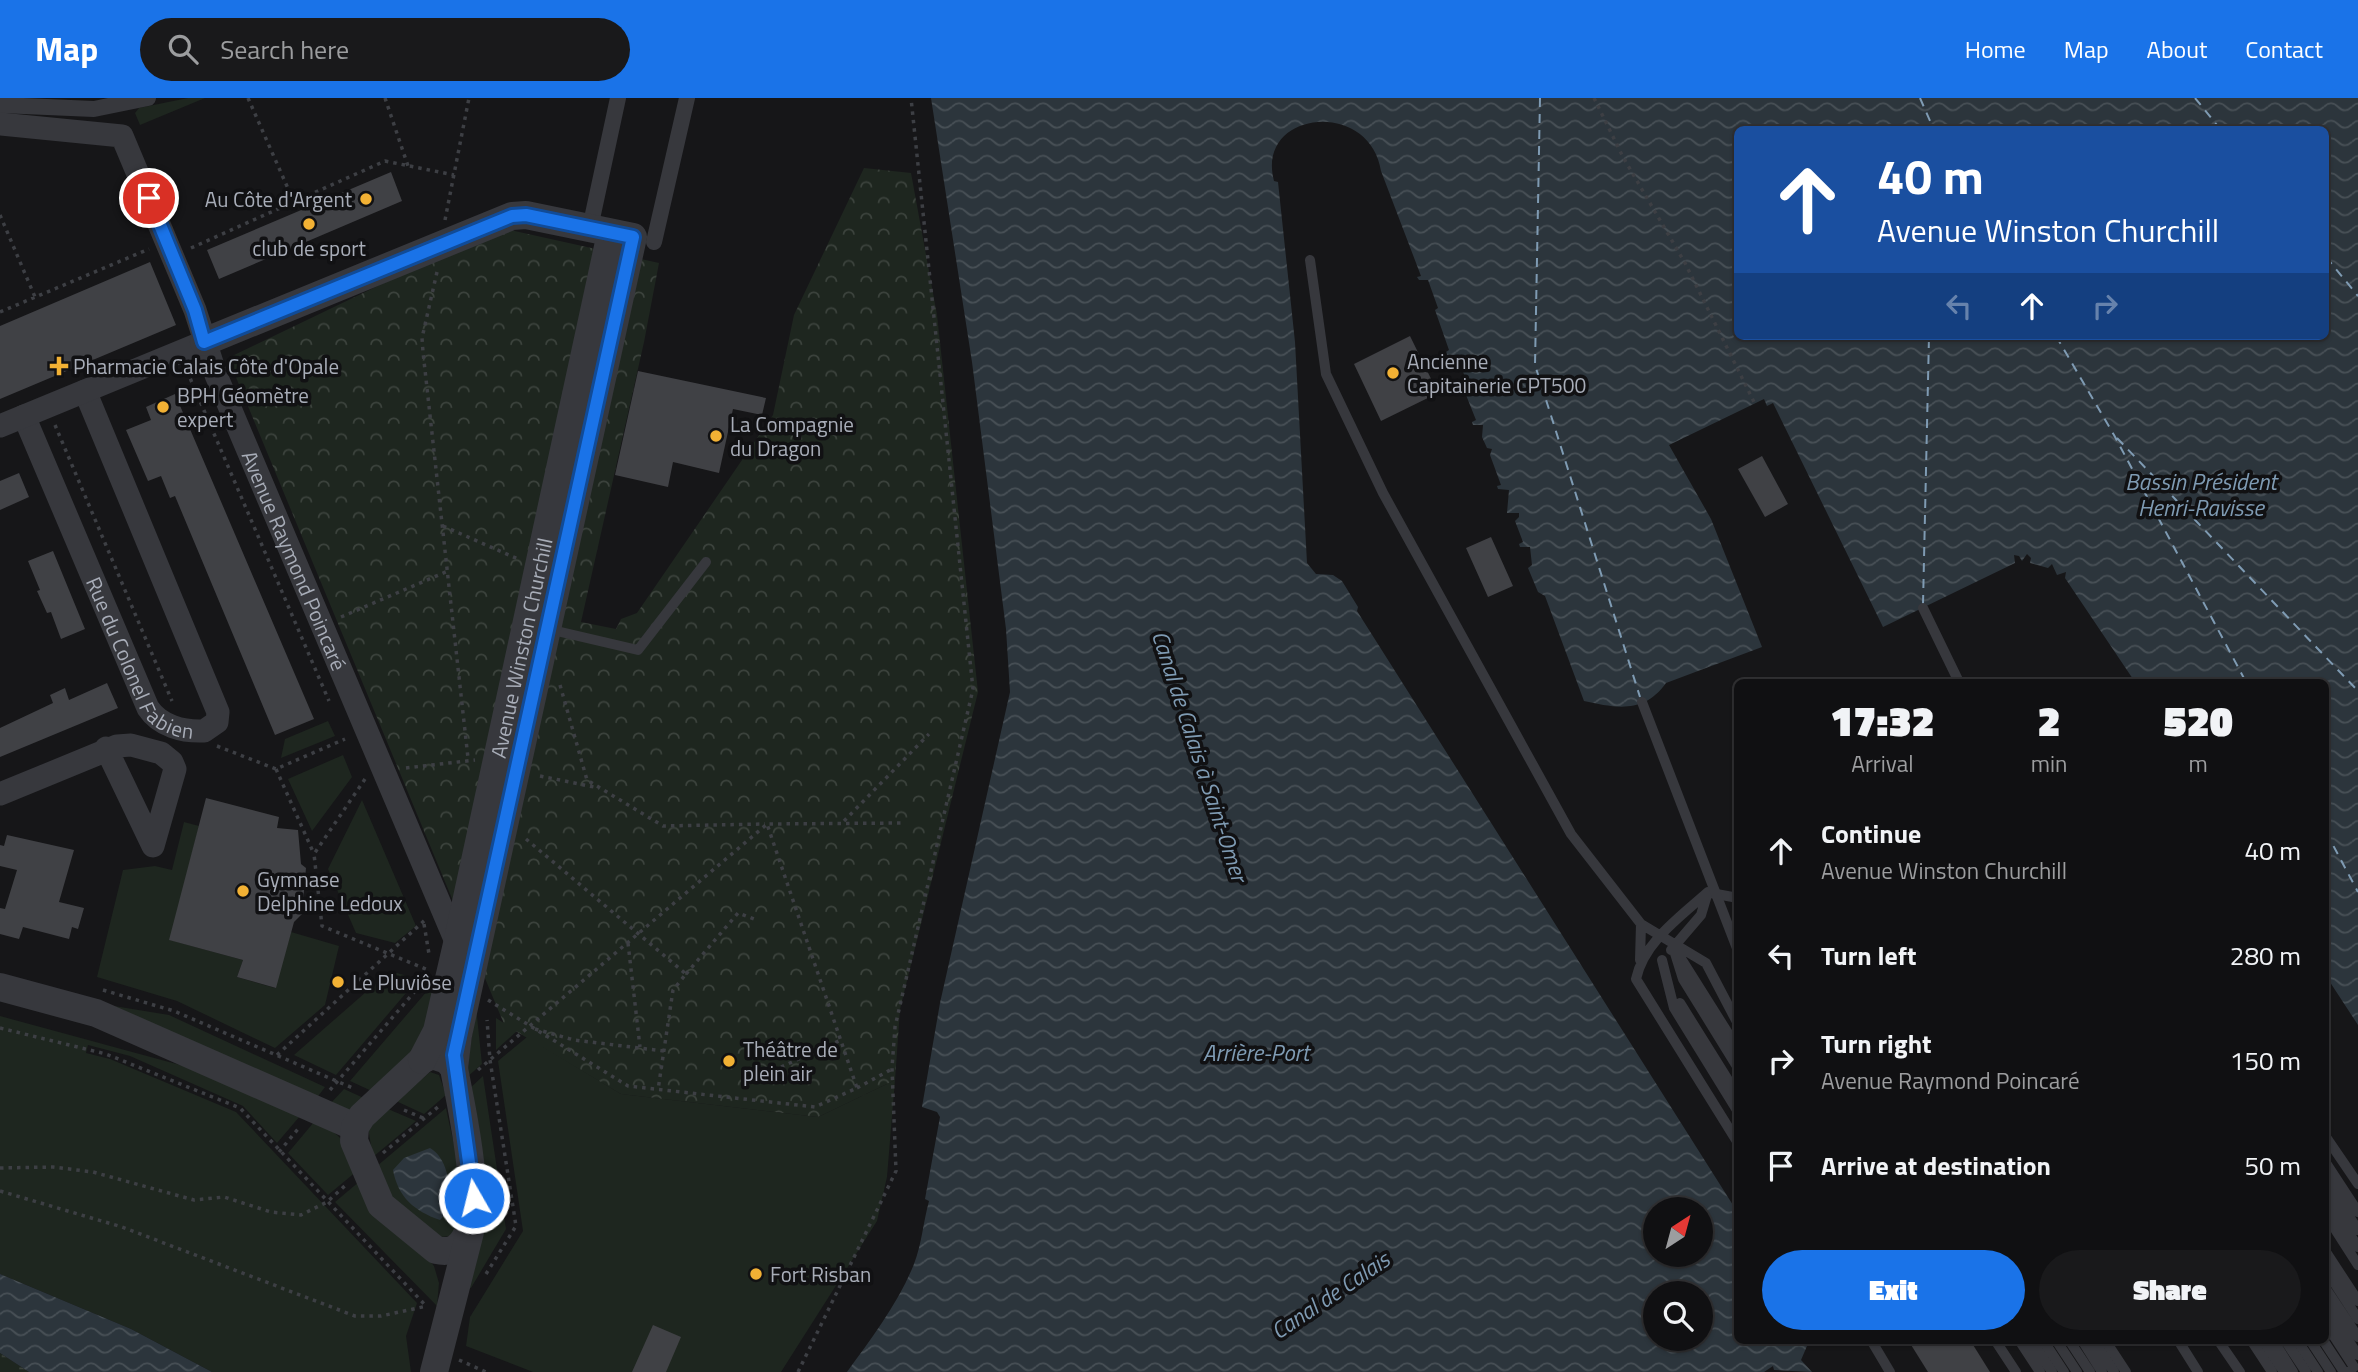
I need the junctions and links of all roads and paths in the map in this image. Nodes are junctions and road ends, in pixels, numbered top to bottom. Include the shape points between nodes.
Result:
1 (148, 98) edge
2 (248, 98) edge
3 (385, 98) edge
4 (468, 98) edge
5 (618, 98) edge
6 (687, 98) edge
7 (911, 98) edge
8 (1594, 98) edge
9 (0, 105) edge
10 (0, 124) edge
11 (408, 166) junction
12 (454, 176) junction
13 (294, 202) junction
14 (0, 215) edge
15 (622, 235) junction
16 (439, 246) junction
17 (170, 249) junction
18 (1310, 260) dead end
19 (36, 297) junction
20 (0, 313) edge
21 (192, 347) junction
22 (85, 391) junction
23 (1755, 404) dead end
24 (48, 407) junction
25 (24, 416) junction
26 (0, 426) edge
27 (443, 526) junction
28 (518, 559) dead end
29 (706, 562) dead end
30 (448, 571) junction
31 (1923, 608) dead end
32 (323, 625) junction
33 (548, 629) junction
34 (1958, 679) edge
35 (558, 680) dead end
36 (329, 702) dead end
37 (1642, 702) dead end
38 (340, 727) dead end
39 (189, 730) junction
40 (929, 734) dead end
41 (345, 739) junction
42 (106, 748) dead end
43 (349, 749) dead end
44 (468, 758) dead end
45 (276, 769) junction
46 (358, 770) dead end
47 (363, 780) junction
48 (368, 792) dead end
49 (0, 794) edge
50 (844, 821) junction
51 (902, 823) dead end
52 (767, 824) junction
53 (524, 838) dead end
54 (314, 854) junction
55 (1708, 892) junction
56 (1734, 897) edge
57 (418, 911) dead end
58 (754, 919) dead end
59 (424, 923) junction
60 (1641, 924) junction
61 (639, 933) junction
62 (1661, 936) junction
63 (1734, 941) edge
64 (628, 943) junction
65 (457, 944) junction
66 (1674, 946) junction
67 (389, 954) junction
68 (1639, 963) junction
69 (433, 972) junction
70 (686, 974) junction
71 (1688, 977) junction
72 (0, 986) edge
73 (488, 1000) dead end
74 (68, 1004) junction
75 (0, 1005) edge
76 (1678, 1007) junction
77 (1734, 1016) edge
78 (530, 1027) junction
79 (0, 1028) edge
80 (841, 1040) junction
81 (1734, 1043) edge
82 (162, 1044) junction
83 (640, 1047) junction
84 (664, 1051) junction
85 (277, 1055) junction
86 (422, 1059) junction
87 (1734, 1061) edge
88 (781, 1067) dead end
89 (892, 1068) junction
90 (456, 1079) junction
91 (337, 1081) junction
92 (857, 1088) junction
93 (658, 1090) junction
94 (1734, 1090) edge
95 (380, 1100) junction
96 (1734, 1105) edge
97 (314, 1109) junction
98 (355, 1127) junction
99 (1734, 1137) edge
100 (2329, 1141) edge
101 (279, 1152) junction
102 (0, 1168) edge
103 (2329, 1168) edge
104 (365, 1169) junction
105 (2358, 1184) edge
106 (2329, 1186) edge
107 (0, 1191) edge
108 (327, 1202) junction
109 (2329, 1203) edge
110 (2358, 1212) edge
111 (2329, 1220) edge
112 (2358, 1230) edge
113 (470, 1232) junction
114 (2358, 1247) edge
115 (436, 1250) junction
116 (2329, 1257) edge
117 (2358, 1265) edge
118 (2329, 1275) edge
119 (2329, 1294) edge
120 (2358, 1301) edge
121 (2329, 1312) edge
122 (433, 1313) junction
123 (2358, 1319) edge
124 (2329, 1329) edge
125 (2358, 1338) edge
126 (1873, 1344) edge
127 (1998, 1344) edge
128 (2022, 1344) edge
129 (2034, 1344) edge
130 (2046, 1344) edge
131 (2059, 1344) edge
132 (2072, 1344) edge
133 (2084, 1344) edge
134 (2096, 1344) edge
135 (2108, 1344) edge
136 (2180, 1344) edge
137 (2221, 1344) edge
138 (2254, 1344) edge
139 (2266, 1344) edge
140 (2276, 1344) edge
141 (2288, 1344) edge
142 (2300, 1344) edge
143 (2313, 1344) edge
144 (2326, 1344) edge
145 (2358, 1355) edge
146 (444, 1365) edge
147 (485, 1372) edge
148 (798, 1372) edge
149 (1890, 1372) edge
150 (2016, 1372) edge
151 (2040, 1372) edge
152 (2052, 1372) edge
153 (2064, 1372) edge
154 (2077, 1372) edge
155 (2090, 1372) edge
156 (2102, 1372) edge
157 (2114, 1372) edge
158 (2126, 1372) edge
159 (2198, 1372) edge
160 (2240, 1372) edge
161 (2272, 1372) edge
162 (2284, 1372) edge
163 (2293, 1372) edge
164 (2306, 1372) edge
165 (2318, 1372) edge
166 (2331, 1372) edge
167 (2346, 1372) edge

1 - 9 street via 94,109
2 - 13 path
3 - 11 path
4 - 12 path
5 - 15 street
6 - 15 street, Avenue Winston Churchill
7 - 89 path via 973,689 895,1027
8 - 23 path via 1685,263
10 - 17 street, Avenue Raymond Poincaré via 122,136
11 - 12 path
11 - 13 path via 385,161
12 - 16 path
13 - 17 path
14 - 19 path
15 - 16 street via 519,215
15 - 33 street, Avenue Winston Churchill
15 - 65 street, Avenue Winston Churchill
16 - 21 street
16 - 27 path via 422,338
17 - 19 path
17 - 21 street, Avenue Raymond Poincaré via 195,310
18 - 60 lane via 1326,374 1382,493 1570,834
19 - 20 path
21 - 22 street
21 - 32 street, Avenue Raymond Poincaré
21 - 36 path
22 - 24 street
22 - 39 street, Rue du Colonel Fabien via 218,712 212,727
24 - 25 street
24 - 39 path
25 - 26 street
25 - 39 street, Rue du Colonel Fabien via 148,708 156,720
27 - 28 path
27 - 30 path
29 - 33 lane via 638,650
30 - 32 path
30 - 44 path
31 - 34 lane
32 - 65 street, Avenue Raymond Poincaré
33 - 90 street, Avenue Winston Churchill via 458,1035
35 - 52 path via 587,780 663,826
37 - 63 lane, bridge
38 - 41 path
39 - 45 path via 226,752
40 - 50 path
41 - 43 path
41 - 45 path
42 - 49 street
45 - 54 path
46 - 47 path
47 - 48 path
47 - 54 path
50 - 51 path
50 - 52 path
52 - 61 path
52 - 80 path
53 - 61 path
54 - 67 path via 322,926
55 - 56 lane
55 - 62 lane
55 - 66 lane via 1701,915
57 - 59 path
58 - 70 path via 738,913
59 - 67 path
59 - 69 path
60 - 62 lane
60 - 68 lane
61 - 64 path
61 - 70 path
62 - 66 lane
62 - 68 lane
64 - 78 path
64 - 83 path
65 - 86 street, Avenue Winston Churchill via 437,1031
66 - 71 lane
66 - 76 lane via 1662,960
66 - 77 lane via 1706,963
67 - 69 path
67 - 85 path
68 - 99 lane via 1636,979
69 - 91 path
70 - 84 path via 673,990
71 - 81 lane
71 - 87 lane
72 - 74 street
73 - 78 path
74 - 82 street
74 - 85 path via 106,989 174,1011
75 - 82 street
76 - 94 lane
76 - 96 lane
78 - 83 path via 574,1040
78 - 90 path
78 - 93 path via 628,1086
79 - 101 path via 106,1054 240,1108
80 - 88 path
80 - 92 path
82 - 97 street
83 - 84 path
84 - 93 path
85 - 91 path
86 - 90 street via 438,1055 447,1060
86 - 95 street, Avenue Winston Churchill
89 - 92 path
89 - 148 path via 896,1171
90 - 104 path
90 - 113 street, Avenue Winston Churchill via 473,1188
91 - 95 path
91 - 97 path
92 - 93 path via 815,1107
95 - 98 street, Avenue Winston Churchill
97 - 98 street
97 - 101 path
98 - 104 street via 356,1149
100 - 105 lane
101 - 108 path
102 - 108 path via 93,1172 194,1200 223,1197 281,1213 301,1215
103 - 110 lane
104 - 108 path
104 - 115 street via 386,1211
106 - 112 lane
107 - 122 path via 122,1227 355,1316
108 - 122 path
109 - 114 lane
111 - 117 lane
113 - 115 street via 456,1249
113 - 122 street, Avenue Winston Churchill
115 - 122 street via 447,1276
116 - 120 lane
118 - 123 lane
119 - 125 lane
121 - 145 lane
122 - 146 street
124 - 167 lane via 2354,1367
126 - 149 lane
127 - 150 lane
128 - 151 lane
129 - 152 lane
130 - 153 lane
131 - 154 lane
132 - 155 lane
133 - 156 lane
134 - 157 lane
135 - 158 lane
136 - 159 lane
137 - 160 lane
138 - 161 lane
139 - 162 lane
140 - 163 lane
141 - 164 lane
142 - 165 lane
143 - 166 lane
144 - 167 lane
146 - 147 path

